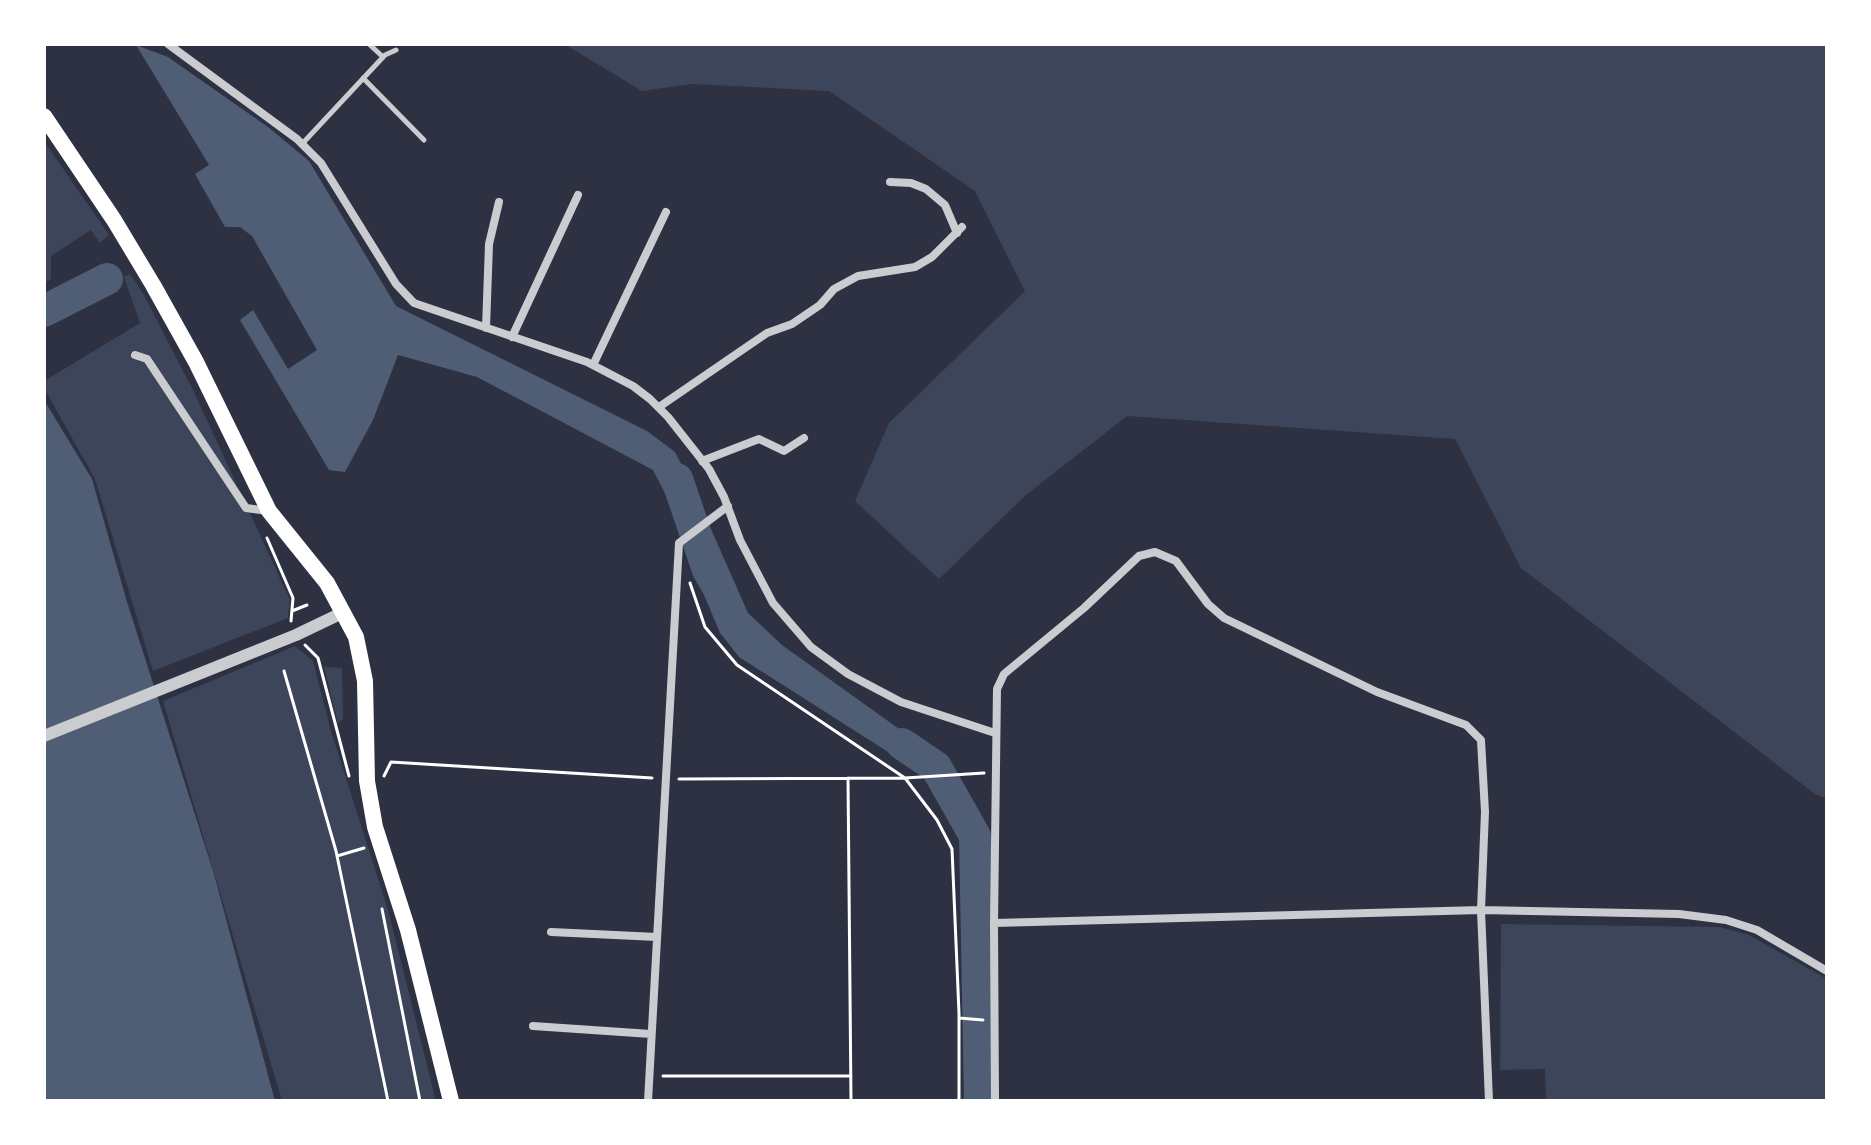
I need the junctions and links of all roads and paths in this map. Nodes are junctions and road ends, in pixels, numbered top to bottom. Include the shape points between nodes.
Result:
1 (168, 44) edge
2 (187, 44) edge
3 (369, 44) edge
4 (396, 50) dead end
5 (183, 55) junction
6 (383, 57) junction
7 (363, 78) junction
8 (44, 116) edge
9 (424, 140) dead end
10 (302, 144) junction
11 (890, 182) dead end
12 (578, 195) dead end
13 (499, 202) dead end
14 (666, 212) dead end
15 (486, 328) junction
16 (512, 337) junction
17 (135, 355) dead end
18 (593, 365) junction
19 (659, 407) junction
20 (804, 438) dead end
21 (702, 461) junction
22 (727, 507) junction
23 (269, 511) junction
24 (678, 547) junction
25 (307, 605) dead end
26 (292, 611) dead end
27 (344, 612) junction
28 (305, 645) dead end
29 (284, 671) dead end
30 (995, 733) junction
31 (44, 736) edge
32 (994, 772) dead end
33 (384, 776) dead end
34 (848, 778) junction
35 (906, 778) junction
36 (666, 779) junction
37 (352, 789) dead end
38 (368, 849) dead end
39 (337, 856) junction
40 (395, 889) junction
41 (1481, 910) junction
42 (994, 923) junction
43 (551, 932) dead end
44 (657, 937) junction
45 (1827, 971) edge
46 (959, 1018) junction
47 (995, 1020) junction
48 (533, 1026) dead end
49 (651, 1034) junction
50 (649, 1076) junction
51 (851, 1076) junction
52 (388, 1101) edge
53 (420, 1101) edge
54 (451, 1101) edge
55 (648, 1101) edge
56 (851, 1101) edge
57 (959, 1101) edge
58 (995, 1101) edge
59 (1489, 1101) edge

1 - 5 street
2 - 5 street
3 - 6 lane
4 - 6 lane
5 - 10 street
6 - 7 lane
7 - 9 lane
7 - 10 lane
8 - 23 main road via 153,285
10 - 15 street via 321,163 408,298
11 - 19 street via 926,189 945,205 959,230 915,267 858,276 834,289 792,324 767,333
12 - 16 street
13 - 15 street via 489,244
14 - 18 street
15 - 16 street
16 - 18 street
17 - 23 street via 147,359 246,508
18 - 19 street
19 - 21 street
20 - 21 street via 784,451 759,439
21 - 22 street
22 - 24 street
22 - 30 street via 773,603 811,647 901,702
23 - 27 main road
24 - 35 path via 705,627 737,665
24 - 36 street
25 - 26 path
27 - 31 street
27 - 40 main road via 356,637 365,681 370,804
28 - 37 path via 318,658
29 - 39 path
30 - 41 street via 997,689 1004,674 1139,556 1155,552 1176,561 1224,618 1377,692 1466,725 1481,740
30 - 42 street
32 - 35 path
33 - 36 path via 391,762
34 - 35 path
34 - 36 path
34 - 51 path
35 - 46 path via 952,849
36 - 44 street
38 - 39 path
39 - 52 path
40 - 53 path via 382,909
40 - 54 main road
41 - 42 street
41 - 45 street via 1679,914 1726,920 1757,930
41 - 59 street
42 - 47 street
43 - 44 street
44 - 49 street
46 - 47 path
46 - 57 path
47 - 58 street
48 - 49 street
49 - 50 street
50 - 51 path
50 - 55 street
51 - 56 path

